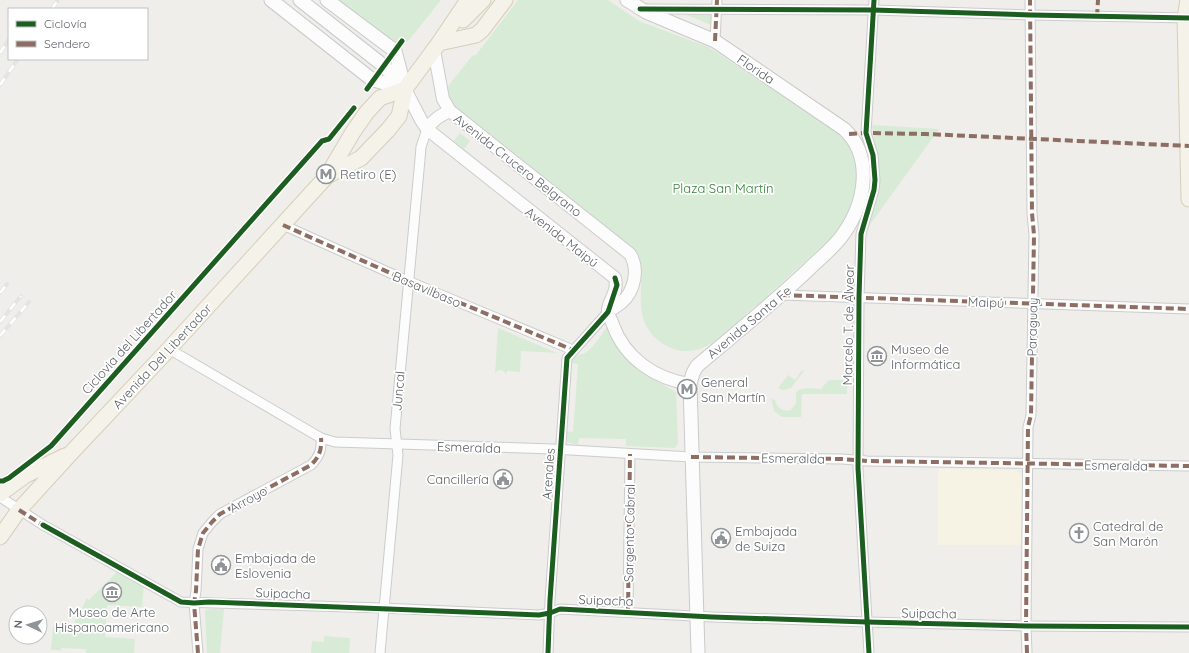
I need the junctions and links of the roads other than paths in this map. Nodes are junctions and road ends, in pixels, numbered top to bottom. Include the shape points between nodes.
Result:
1 (271, 0) edge
2 (300, 0) edge
3 (327, 0) edge
4 (468, 0) edge
5 (483, 0) edge
6 (505, 0) edge
7 (627, 0) edge
8 (874, 0) edge
9 (1030, 0) edge
10 (1188, 0) edge
11 (717, 4) edge
12 (640, 9) junction
13 (873, 10) junction
14 (1031, 15) junction
15 (1187, 18) edge
16 (715, 41) junction
17 (436, 47) junction
18 (405, 89) junction
19 (450, 111) junction
20 (427, 129) junction
21 (866, 132) junction
22 (849, 134) junction
23 (327, 176) junction
24 (1189, 198) edge
25 (283, 225) junction
26 (633, 262) junction
27 (615, 278) junction
28 (408, 281) junction
29 (782, 295) junction
30 (859, 297) junction
31 (1032, 303) junction
32 (1189, 309) edge
33 (608, 312) junction
34 (169, 350) junction
35 (573, 350) junction
36 (690, 384) junction
37 (321, 438) junction
38 (396, 445) junction
39 (561, 450) junction
40 (71, 453) junction
41 (630, 454) junction
42 (691, 457) junction
43 (858, 460) junction
44 (1028, 464) junction
45 (1189, 466) edge
46 (0, 494) edge
47 (0, 497) edge
48 (19, 510) junction
49 (0, 537) edge
50 (194, 603) junction
51 (383, 608) junction
52 (628, 612) junction
53 (550, 613) junction
54 (697, 616) junction
55 (867, 622) junction
56 (1026, 626) junction
57 (1189, 627) edge
58 (198, 653) edge
59 (380, 653) edge
60 (548, 653) edge
61 (698, 653) edge
62 (869, 653) edge
63 (1027, 653) edge

1 - 18 main road via 370,78
2 - 18 main road via 384,66
3 - 18 main road via 395,51
4 - 17 main road, Avenida Del Libertador
5 - 17 main road, Avenida Del Libertador
6 - 17 main road via 476,35
7 - 12 main road, Florida
8 - 13 street, Marcelo T. de Alvear
9 - 14 street, Paraguay
10 - 15 main road
11 - 12 street
11 - 13 street
11 - 16 street
12 - 16 main road, Florida
13 - 14 street
13 - 21 street, Marcelo T. de Alvear
14 - 15 street
14 - 31 street, Paraguay via 1034,235
15 - 24 main road
16 - 22 main road, Florida
17 - 18 main road, Avenida Del Libertador
17 - 19 street, Avenida Crucero Belgrano via 443,99
18 - 20 street, Avenida Maipú
18 - 23 main road, Avenida Del Libertador via 380,98 367,112
18 - 23 main road, Avenida Del Libertador via 399,116 388,130 361,158
19 - 20 street via 438,116
19 - 26 street, Avenida Crucero Belgrano via 626,250
20 - 27 street, Avenida Maipú
20 - 28 street, Juncal via 421,147
21 - 22 street
21 - 30 street, Marcelo T. de Alvear via 873,154 875,180 861,234
22 - 29 main road, Avenida Santa Fe via 860,153 863,168 862,189 856,210 839,239
23 - 25 main road, Avenida Del Libertador
25 - 28 street, Basavilbaso
25 - 34 main road, Avenida Del Libertador
26 - 27 street via 624,274
26 - 33 street, Arenales via 635,271 632,287 622,302
27 - 33 street via 617,285
28 - 35 street, Basavilbaso
28 - 38 street, Juncal via 395,429
29 - 30 street, Maipú
29 - 36 main road, Avenida Santa Fe via 697,366
30 - 31 street, Maipú
30 - 43 street, Marcelo T. de Alvear
31 - 32 street, Maipú
31 - 44 street, Paraguay
33 - 35 street, Arenales
33 - 36 street via 615,331 631,356 668,379
34 - 37 street
34 - 40 main road, Avenida Del Libertador
35 - 39 street, Arenales via 568,358
36 - 42 main road, Avenida Santa Fe
37 - 38 street via 335,442
37 - 50 street, Arroyo via 321,450 311,465 220,514 203,533 198,549
38 - 39 street, Esmeralda
38 - 51 street, Juncal via 398,455
39 - 41 street, Esmeralda
39 - 53 street, Arenales
40 - 46 main road via 26,475
40 - 48 main road, Avenida Del Libertador
41 - 42 street, Esmeralda
41 - 52 street, Sargento Cabral
42 - 43 street, Esmeralda
42 - 54 main road, Avenida Santa Fe
43 - 44 street, Esmeralda
43 - 55 street, Marcelo T. de Alvear
44 - 45 street, Esmeralda
44 - 56 street, Paraguay
47 - 48 street, Suipacha
48 - 49 main road, Avenida Del Libertador
48 - 50 street, Suipacha via 181,602
50 - 51 street, Suipacha
50 - 58 street, Arroyo
51 - 53 street, Suipacha via 538,615
51 - 59 street, Juncal
52 - 53 street, Suipacha via 560,609
52 - 54 street, Suipacha
53 - 60 street, Arenales
54 - 55 street, Suipacha
54 - 61 main road, Avenida Santa Fe
55 - 56 street, Suipacha
55 - 62 street, Marcelo T. de Alvear
56 - 57 street, Suipacha
56 - 63 street, Paraguay

